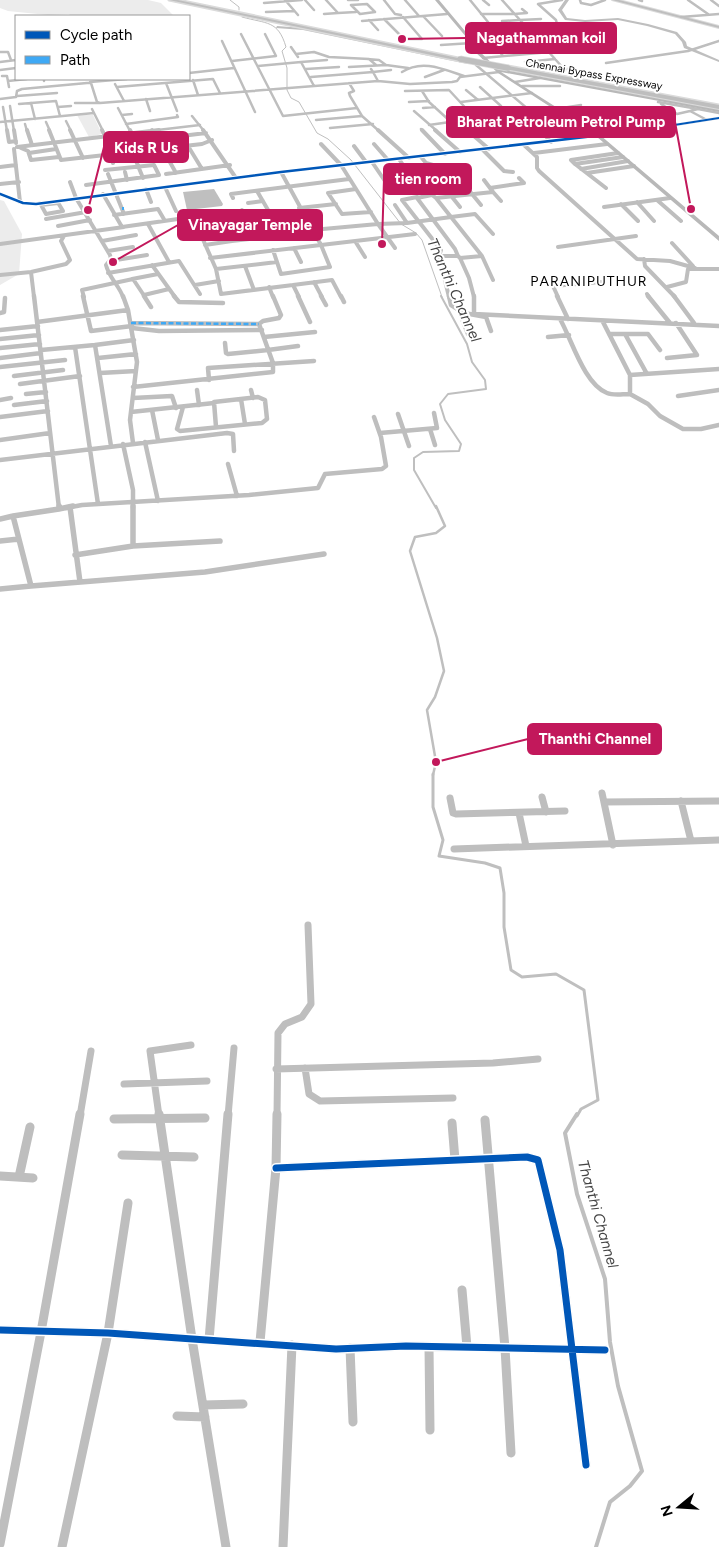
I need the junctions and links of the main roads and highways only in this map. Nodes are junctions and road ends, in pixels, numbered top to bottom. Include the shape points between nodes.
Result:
1 (171, 0) edge
2 (187, 0) edge
3 (614, 0) edge
4 (620, 0) edge
5 (682, 17) junction
6 (719, 26) edge
7 (461, 57) junction
8 (719, 106) edge

1 - 7 highway, Chennai Bypass Expressway
2 - 7 highway, Chennai Bypass Expressway
3 - 5 main road
4 - 5 main road
5 - 6 main road
7 - 8 highway, Chennai Bypass Expressway, bridge

